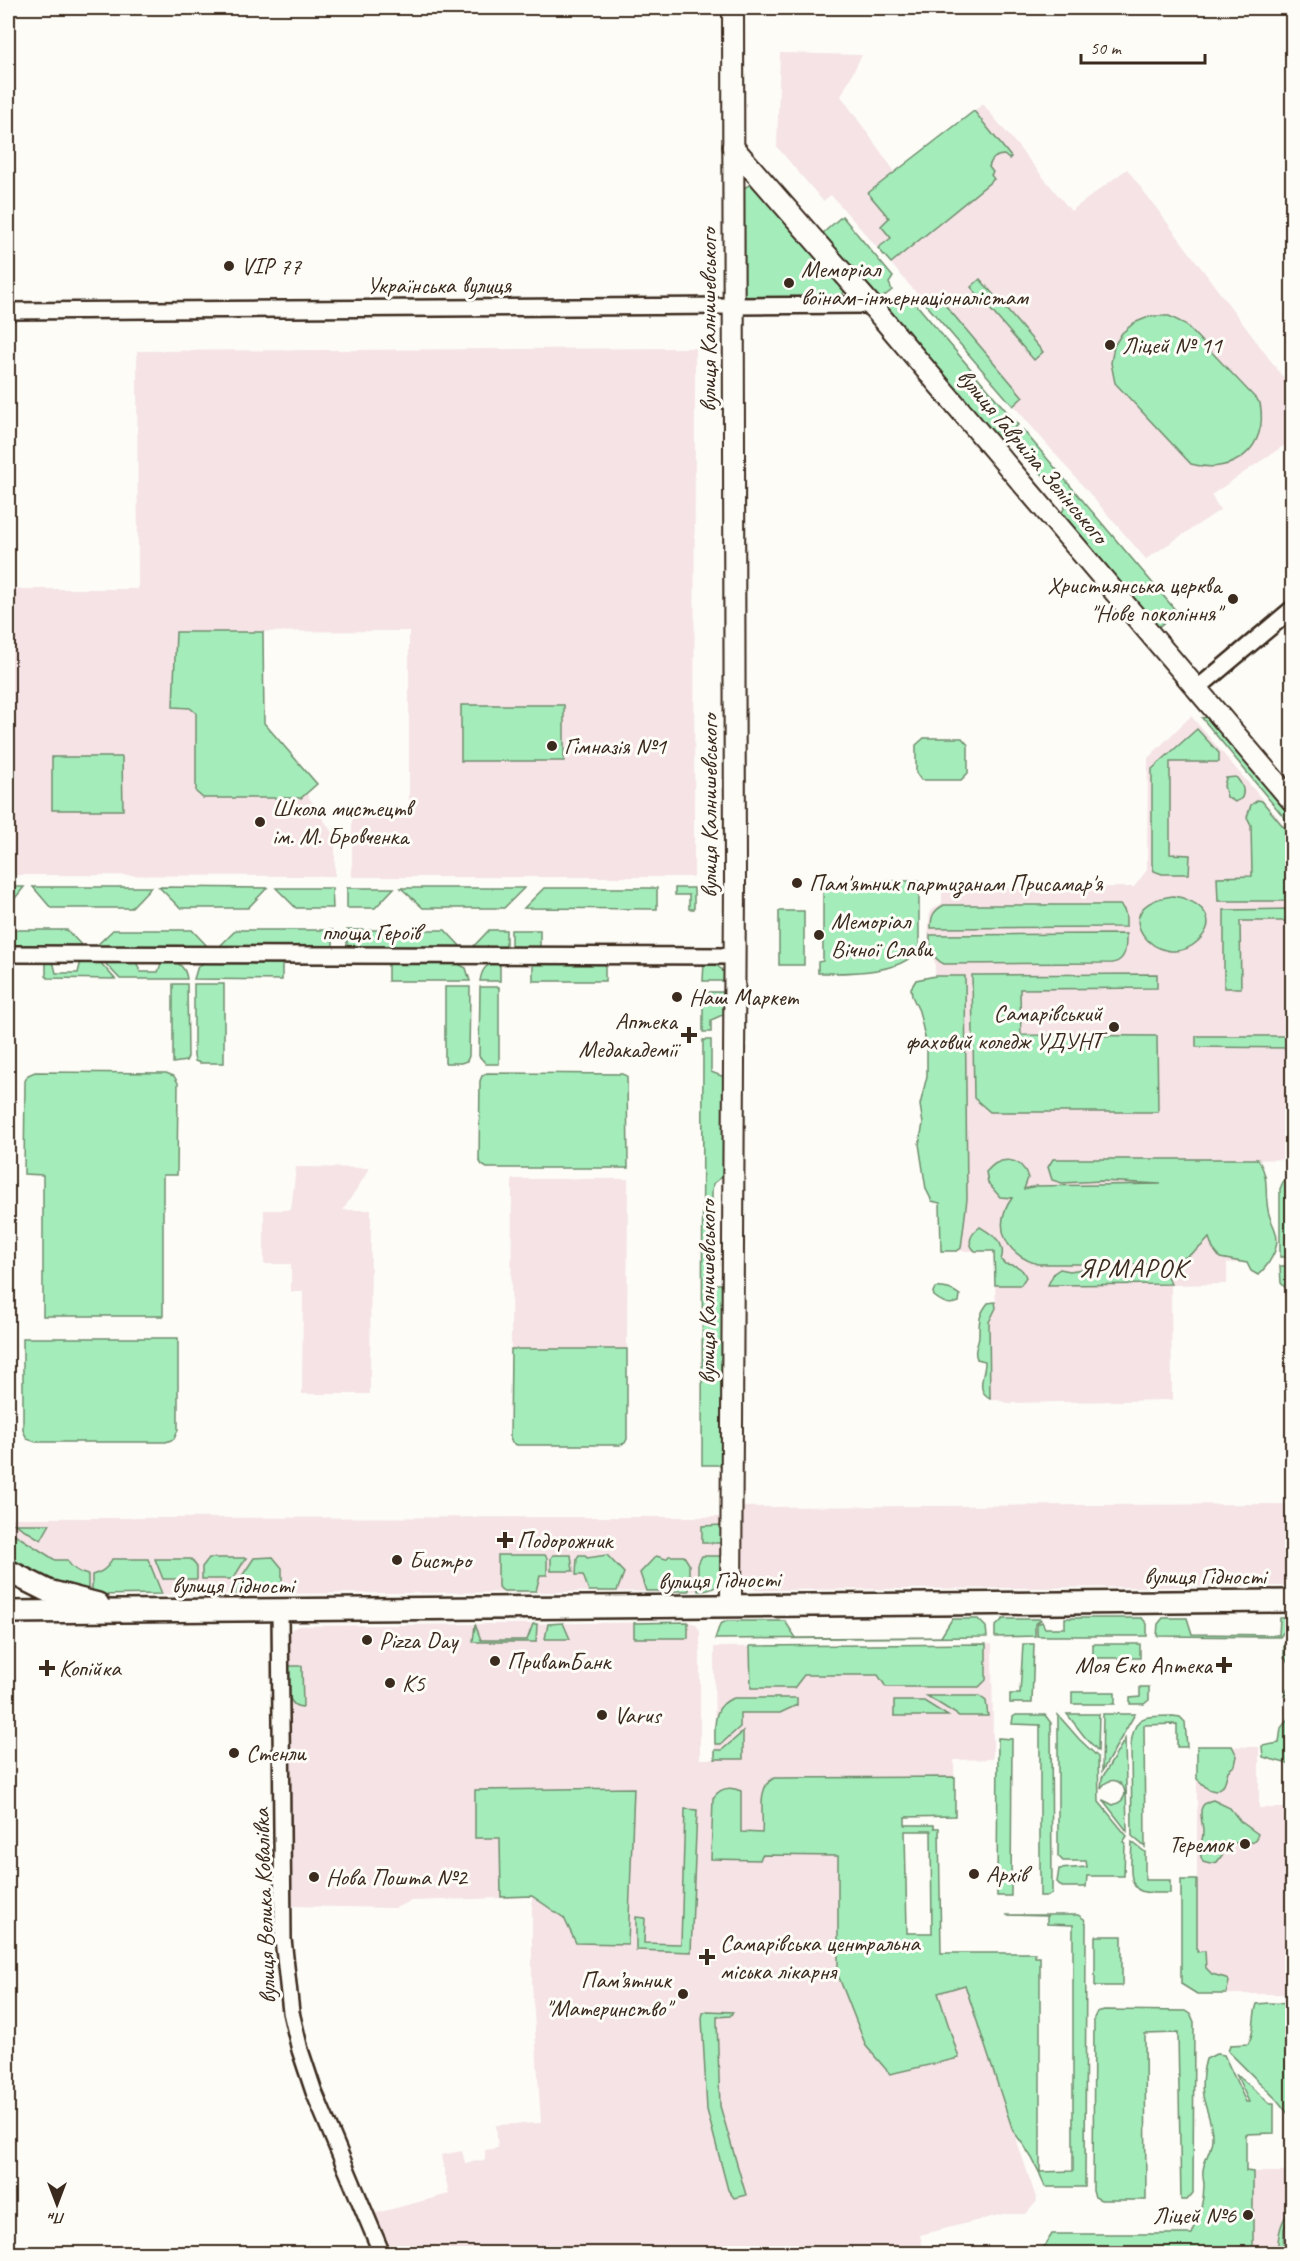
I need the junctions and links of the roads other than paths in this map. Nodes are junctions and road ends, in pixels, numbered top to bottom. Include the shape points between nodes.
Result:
1 (733, 8) edge
2 (733, 147) junction
3 (734, 305) junction
4 (871, 305) junction
5 (8, 310) edge
6 (1293, 609) edge
7 (1198, 688) junction
8 (1293, 801) edge
9 (8, 954) edge
10 (734, 956) junction
11 (8, 1571) edge
12 (8, 1586) edge
13 (1293, 1601) edge
14 (731, 1605) junction
15 (280, 1611) junction
16 (8, 1612) edge
17 (146, 1612) junction
18 (382, 2253) edge

1 - 2 street, вулиця Калнишевського
2 - 3 street, вулиця Калнишевського
2 - 4 street, вулиця Гавриїла Зелінського
3 - 4 street, Українська вулиця
3 - 5 street, Українська вулиця
3 - 10 street, вулиця Калнишевського
4 - 7 street, вулиця Гавриїла Зелінського
6 - 7 street
7 - 8 street, вулиця Гавриїла Зелінського
9 - 10 street, площа Героїв
10 - 14 street, вулиця Калнишевського
11 - 17 main road, вулиця Гідності via 57,1594
12 - 17 main road, вулиця Гідності via 60,1603
13 - 14 main road, вулиця Гідності
14 - 15 main road, вулиця Гідності
15 - 17 main road, вулиця Гідності
15 - 18 street, вулиця Велика Ковалівка via 283,1939 291,2012 314,2092
16 - 17 main road, вулиця Гідності

